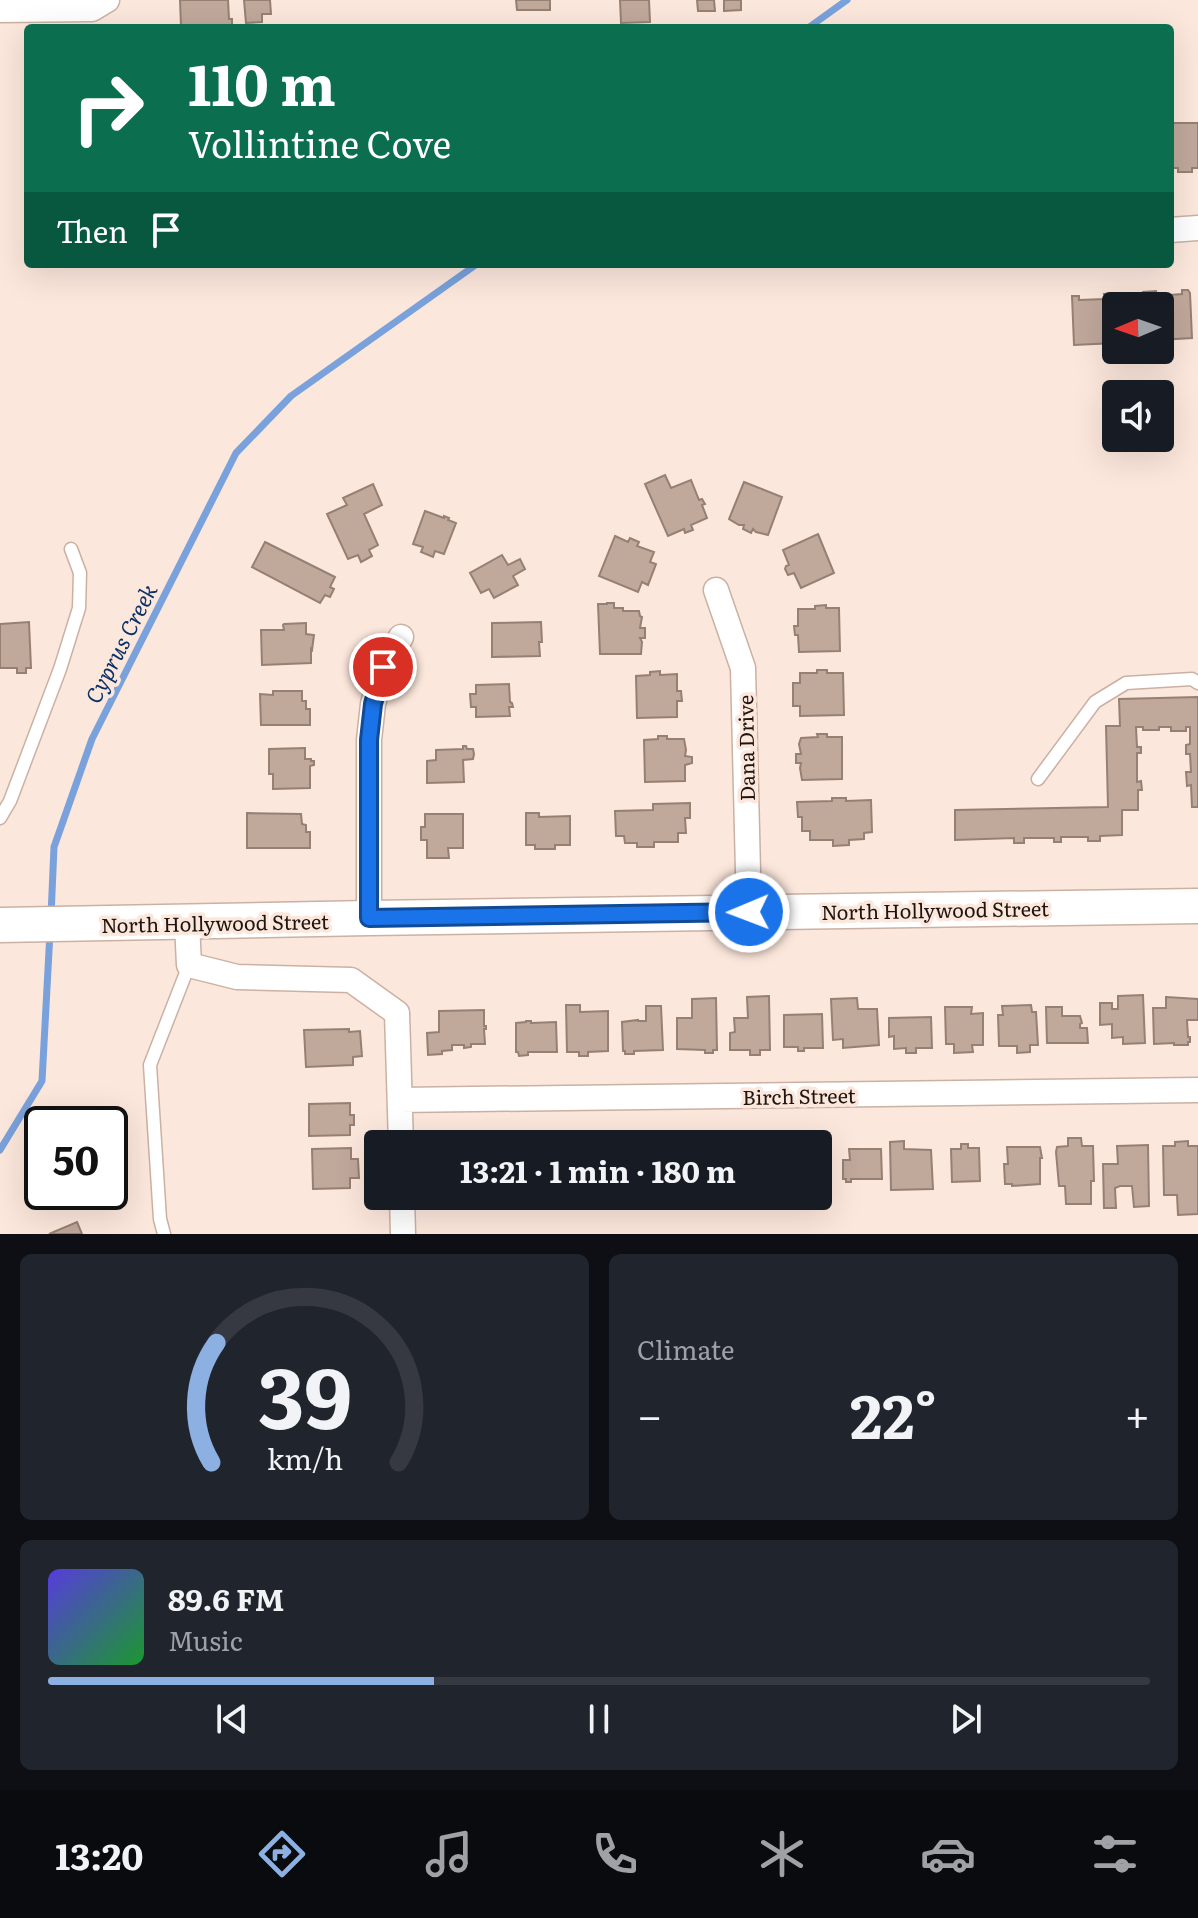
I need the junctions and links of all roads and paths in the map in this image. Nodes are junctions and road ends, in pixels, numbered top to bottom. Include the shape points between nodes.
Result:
1 (107, 0) edge
2 (0, 10) edge
3 (1198, 228) edge
4 (1174, 230) edge
5 (71, 549) dead end
6 (716, 590) dead end
7 (401, 637) dead end
8 (1198, 683) edge
9 (1038, 779) dead end
10 (0, 818) edge
11 (1198, 906) edge
12 (749, 912) junction
13 (369, 918) junction
14 (187, 923) junction
15 (0, 925) edge
16 (189, 965) junction
17 (1198, 1090) edge
18 (400, 1100) junction
19 (401, 1130) edge
20 (402, 1210) edge
21 (164, 1234) edge
22 (403, 1234) edge

1 - 2 street via 92,9
3 - 4 street
5 - 10 lane via 80,573 79,608
6 - 12 street, Dana Drive via 743,668
7 - 13 street via 383,667 373,704
8 - 9 lane via 1126,683 1095,702
11 - 12 main road, North Hollywood Street
12 - 13 main road, North Hollywood Street
13 - 14 main road, North Hollywood Street
14 - 15 main road, North Hollywood Street
14 - 16 street
16 - 18 street via 237,977 351,980 397,1013
16 - 21 lane via 150,1065
17 - 18 street, Birch Street
18 - 19 street
20 - 22 street

